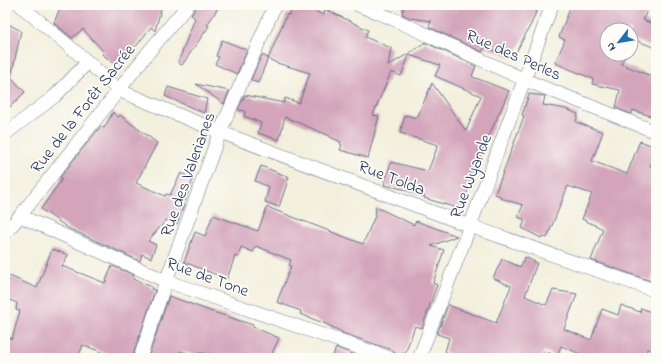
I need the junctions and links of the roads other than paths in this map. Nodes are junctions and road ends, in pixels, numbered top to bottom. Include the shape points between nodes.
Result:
1 (20, 5) edge
2 (188, 5) edge
3 (275, 5) edge
4 (358, 5) edge
5 (552, 5) edge
6 (88, 62) junction
7 (525, 80) junction
8 (118, 90) junction
9 (220, 132) junction
10 (656, 132) edge
11 (5, 134) edge
12 (20, 216) junction
13 (470, 226) junction
14 (5, 233) edge
15 (166, 281) junction
16 (656, 291) edge
17 (140, 358) edge
18 (389, 358) edge
19 (419, 358) edge

1 - 6 street
2 - 8 street, Rue de la Forêt Sacrée
3 - 9 street, Rue des Valerianes
4 - 7 street, Rue des Perles
5 - 7 street, Rue Wyande
6 - 8 street
6 - 11 street via 55,96
7 - 10 street, Rue des Perles
7 - 13 street, Rue Wyande
8 - 9 street, Rue Tolda
8 - 12 street, Rue de la Forêt Sacrée
9 - 13 street, Rue Tolda
9 - 15 street, Rue des Valerianes
12 - 14 street, Rue de la Forêt Sacrée
12 - 15 street, Rue de Tone
13 - 16 street, Rue Tolda
13 - 19 street, Rue Wyande
15 - 17 street, Rue des Valerianes
15 - 18 street, Rue de Tone

